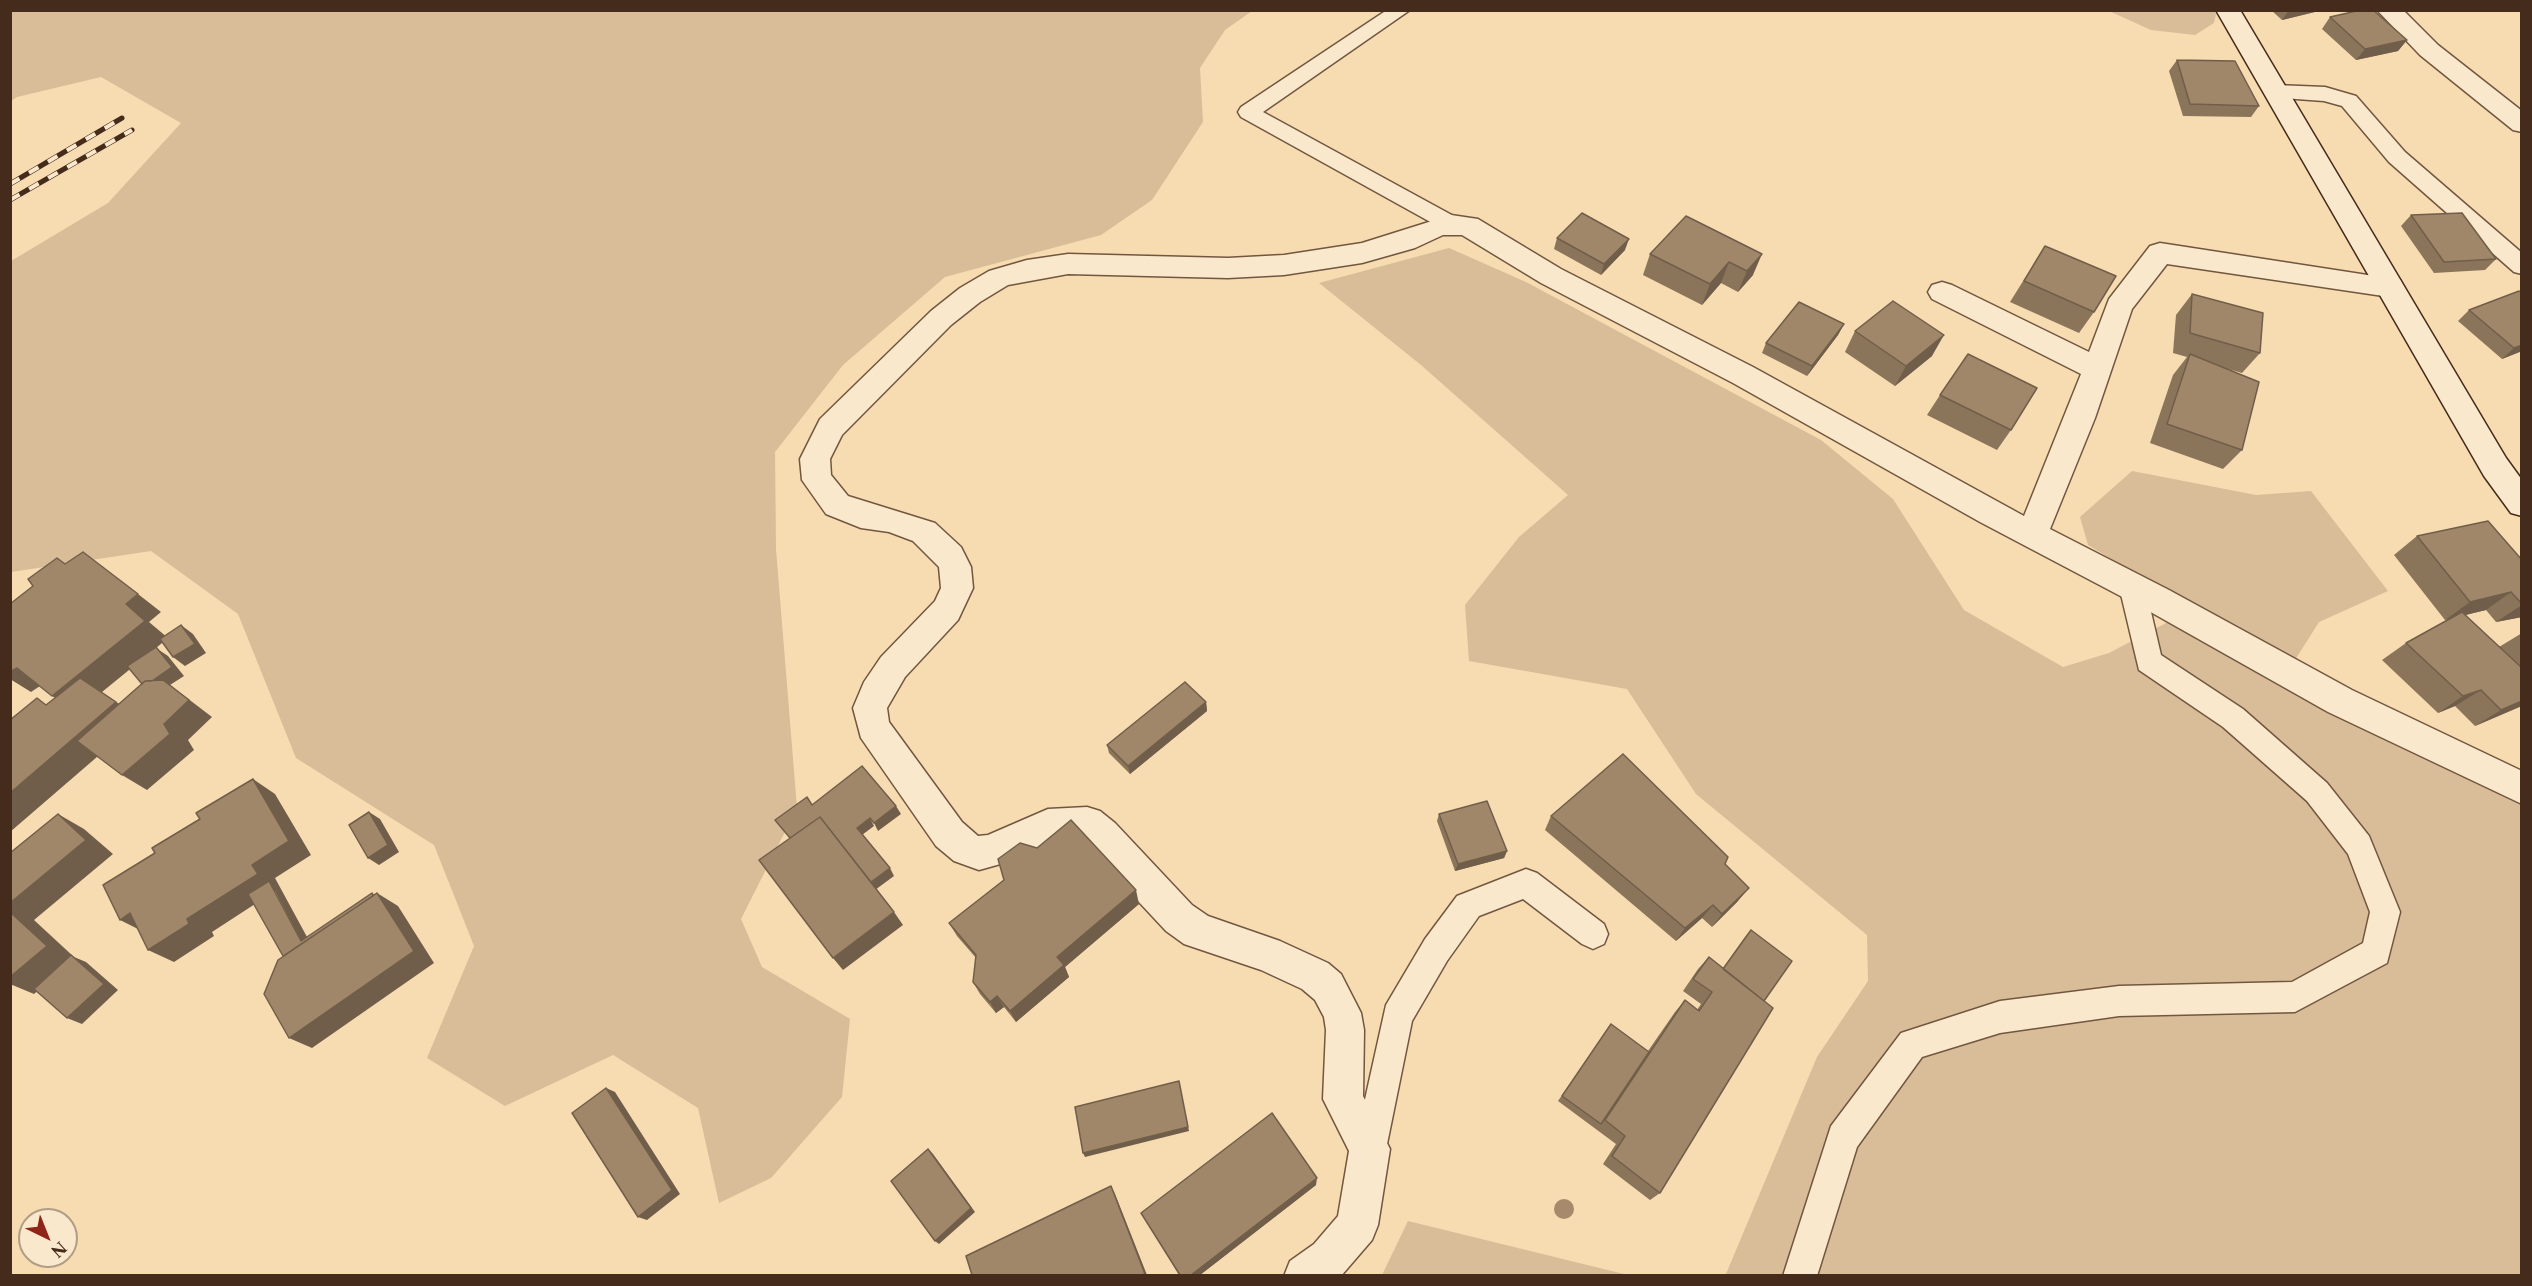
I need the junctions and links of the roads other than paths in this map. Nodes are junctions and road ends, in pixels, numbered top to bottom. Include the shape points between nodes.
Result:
1 (1401, 10) edge
2 (2228, 10) edge
3 (2389, 10) edge
4 (2275, 92) junction
5 (2522, 124) edge
6 (1451, 224) junction
7 (2522, 266) edge
8 (2390, 287) junction
9 (1942, 292) dead end
10 (2097, 369) junction
11 (2522, 504) edge
12 (2032, 535) junction
13 (2132, 586) junction
14 (2522, 788) edge
15 (1593, 934) dead end
16 (1370, 1149) junction
17 (1305, 1275) edge
18 (1800, 1275) edge

1 - 6 lane via 1248,112
2 - 4 street
3 - 5 street via 2428,50
4 - 7 lane via 2325,94 2349,101 2397,157
4 - 8 street
6 - 12 street via 1468,226 1551,276 1743,375
6 - 16 street via 1362,253 1284,265 1218,268 1068,264 999,278 941,318 831,427 815,459 814,471 837,505 924,531 950,556 955,567 957,588 947,610 893,667 870,708 873,727 949,834 967,849 979,853 1007,846 1048,825 1087,823 1179,918 1197,931 1267,954 1315,976 1328,987 1342,1013 1342,1099
8 - 10 street via 2160,254 2119,306
8 - 11 street via 2495,467
9 - 10 street
10 - 12 street
12 - 13 street
13 - 14 street via 2340,701
13 - 18 lane via 2149,662 2233,718 2317,792 2359,846 2385,912 2376,952 2295,997 2119,1001 2000,1017 1912,1044 1843,1138
15 - 16 lane via 1526,883 1468,906 1436,950 1397,1016
16 - 17 street via 1357,1225 1329,1259

